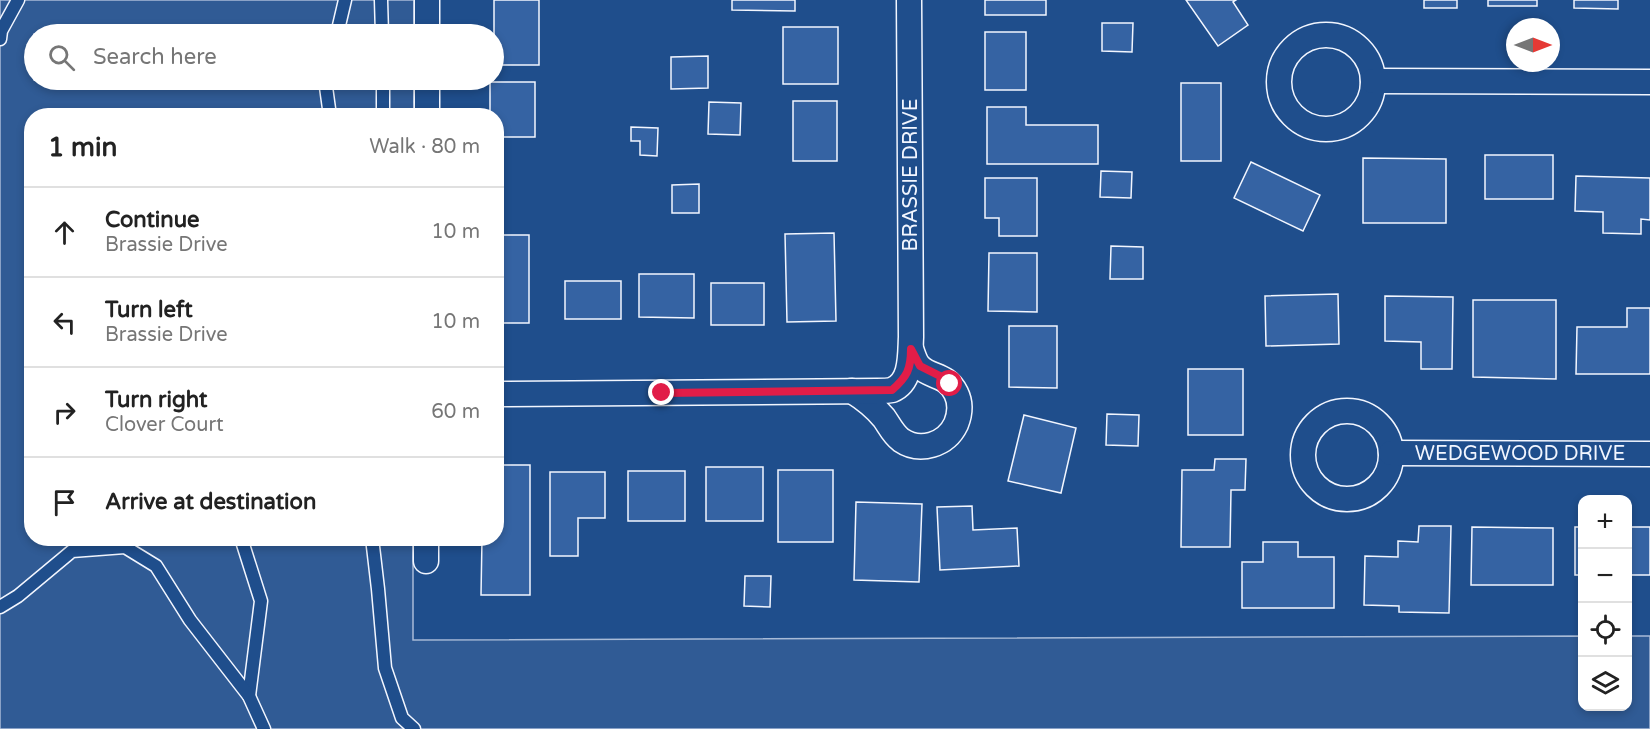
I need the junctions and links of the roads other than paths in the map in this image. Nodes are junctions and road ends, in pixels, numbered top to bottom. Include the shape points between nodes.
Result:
1 (18, 0) edge
2 (345, 0) edge
3 (381, 0) edge
4 (427, 0) edge
5 (909, 0) edge
6 (339, 24) edge
7 (382, 24) edge
8 (427, 24) edge
9 (0, 39) edge
10 (1373, 81) dead end
11 (1650, 82) edge
12 (326, 90) edge
13 (383, 90) edge
14 (427, 90) edge
15 (329, 108) edge
16 (383, 108) edge
17 (427, 108) edge
18 (911, 349) junction
19 (852, 392) junction
20 (504, 394) edge
21 (1391, 453) dead end
22 (1650, 454) edge
23 (244, 546) edge
24 (373, 546) edge
25 (0, 608) edge
26 (249, 696) junction
27 (264, 729) edge
28 (414, 729) edge

1 - 9 lane
2 - 6 lane
3 - 7 lane
4 - 8 street
5 - 18 street, BRASSIE DRIVE
10 - 11 street
12 - 15 lane
13 - 16 lane
14 - 17 street
18 - 19 street, BRASSIE DRIVE via 905,379 892,390
18 - 19 street via 920,366 940,376 956,394 959,418 945,438 934,445 910,445 899,439 869,401
19 - 20 street, BRASSIE DRIVE
21 - 22 street, WEDGEWOOD DRIVE
23 - 26 lane via 261,601
24 - 28 lane via 385,668 402,718
25 - 26 lane via 72,551 125,547 156,566 190,620
26 - 27 lane

